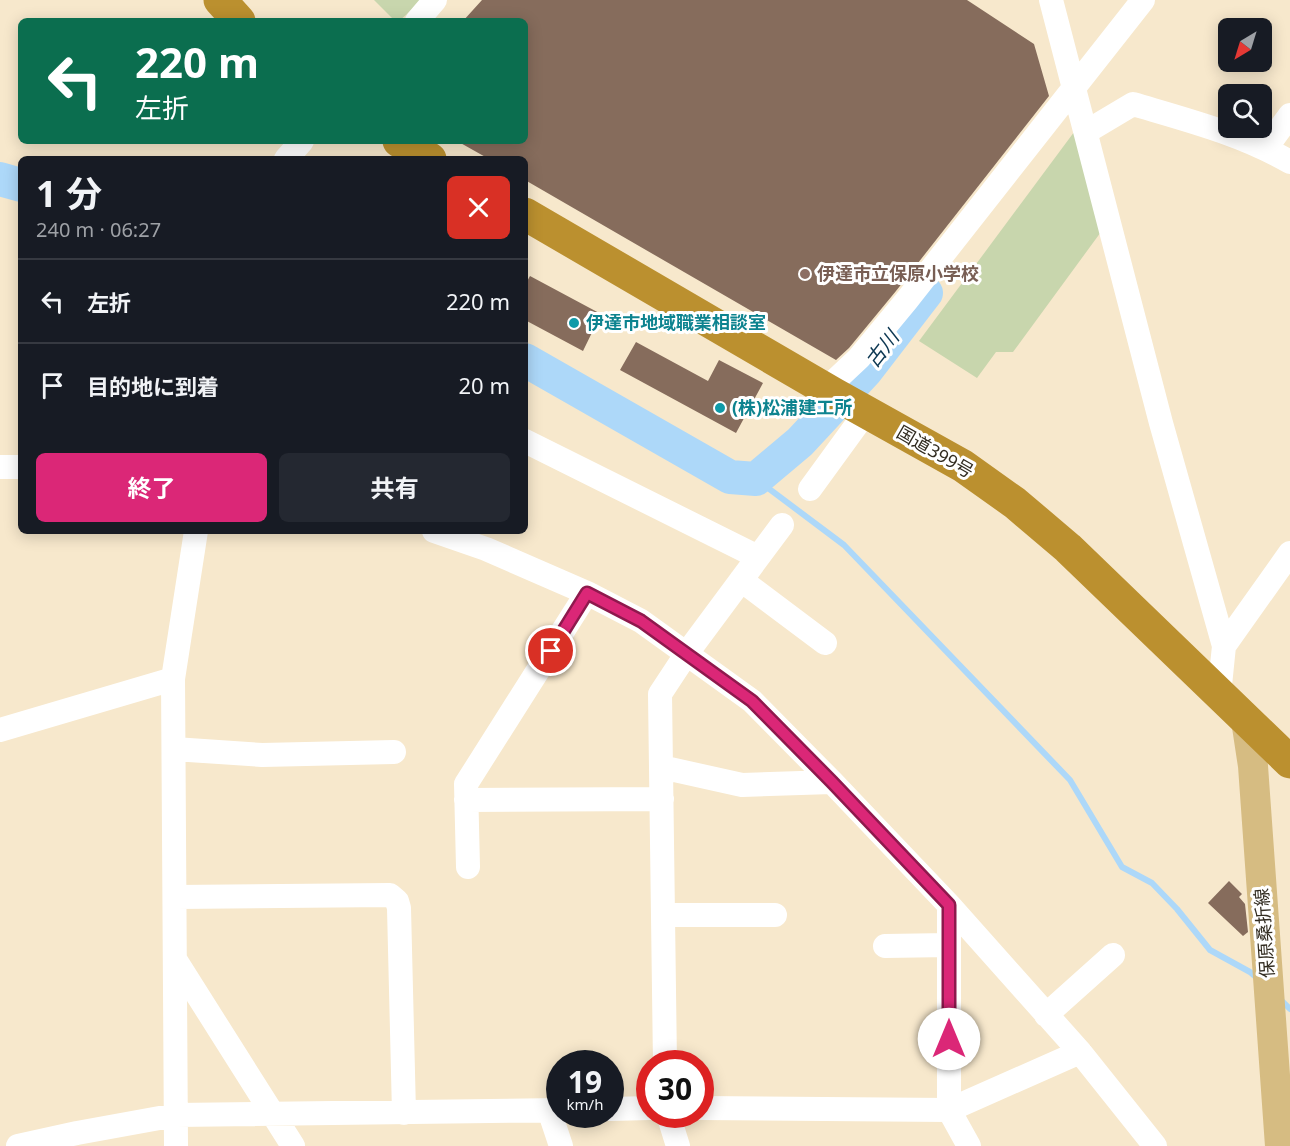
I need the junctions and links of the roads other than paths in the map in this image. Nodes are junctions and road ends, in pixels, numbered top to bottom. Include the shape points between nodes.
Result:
1 (220, 0) edge
2 (435, 0) edge
3 (1051, 0) edge
4 (1143, 0) edge
5 (236, 18) edge
6 (420, 18) edge
7 (1075, 91) junction
8 (1290, 115) edge
9 (1084, 126) junction
10 (299, 144) edge
11 (404, 144) edge
12 (1266, 148) junction
13 (289, 156) edge
14 (425, 156) edge
15 (1290, 162) edge
16 (528, 216) edge
17 (845, 400) junction
18 (528, 442) edge
19 (0, 466) edge
20 (18, 467) edge
21 (810, 489) dead end
22 (782, 525) dead end
23 (196, 534) edge
24 (443, 534) edge
25 (1290, 553) edge
26 (758, 557) junction
27 (741, 580) junction
28 (587, 593) junction
29 (825, 643) dead end
30 (1224, 646) junction
31 (687, 653) junction
32 (173, 679) junction
33 (1219, 695) junction
34 (1246, 720) junction
35 (0, 730) edge
36 (174, 749) junction
37 (394, 752) dead end
38 (1290, 762) edge
39 (661, 767) junction
40 (832, 782) junction
41 (662, 799) junction
42 (466, 800) junction
43 (468, 867) dead end
44 (176, 897) junction
45 (949, 905) junction
46 (663, 915) junction
47 (775, 915) dead end
48 (949, 945) junction
49 (885, 946) dead end
50 (1113, 955) dead end
51 (176, 960) junction
52 (1046, 1014) junction
53 (666, 1050) edge
54 (1080, 1052) junction
55 (714, 1108) edge
56 (546, 1110) edge
57 (949, 1110) junction
58 (404, 1113) junction
59 (176, 1115) junction
60 (274, 1116) junction
61 (558, 1128) edge
62 (672, 1128) edge
63 (18, 1146) edge
64 (176, 1146) edge
65 (293, 1146) edge
66 (561, 1146) edge
67 (678, 1146) edge
68 (969, 1146) edge
69 (1155, 1146) edge
70 (1280, 1146) edge

1 - 5 highway
2 - 6 street
3 - 7 street
4 - 7 street
7 - 9 street
7 - 17 street via 859,358
8 - 12 street
9 - 12 street via 1133,104
9 - 30 street
10 - 13 street
11 - 14 highway
12 - 15 street
16 - 17 highway, 国道399号
17 - 21 street
17 - 33 highway, 国道399号 via 963,466 1015,504 1068,548
18 - 26 street
19 - 20 street
22 - 26 street
23 - 32 street
24 - 28 street
25 - 30 street
26 - 27 street
27 - 29 street
27 - 31 street
28 - 31 street via 641,621
28 - 42 street via 466,784
30 - 33 street
31 - 39 street via 660,694
31 - 40 street via 752,701
32 - 35 street
32 - 36 street
33 - 34 highway, 国道399号
34 - 38 highway, 国道399号
34 - 70 main road, 保原桑折線 via 1253,766
36 - 37 street via 262,755
36 - 44 street
39 - 40 street via 742,785
39 - 41 street
40 - 45 street
41 - 42 street
41 - 46 street
42 - 43 street
44 - 51 street
44 - 58 street via 390,895 397,901
45 - 48 street
45 - 52 street
46 - 47 street
46 - 53 street
48 - 49 street
48 - 57 street
50 - 52 street
51 - 59 street
51 - 60 street
52 - 54 street
54 - 57 street
54 - 69 street
55 - 57 street
56 - 58 street
57 - 68 street
58 - 60 street
59 - 60 street
59 - 63 street
59 - 64 street
60 - 65 street
61 - 66 street
62 - 67 street

